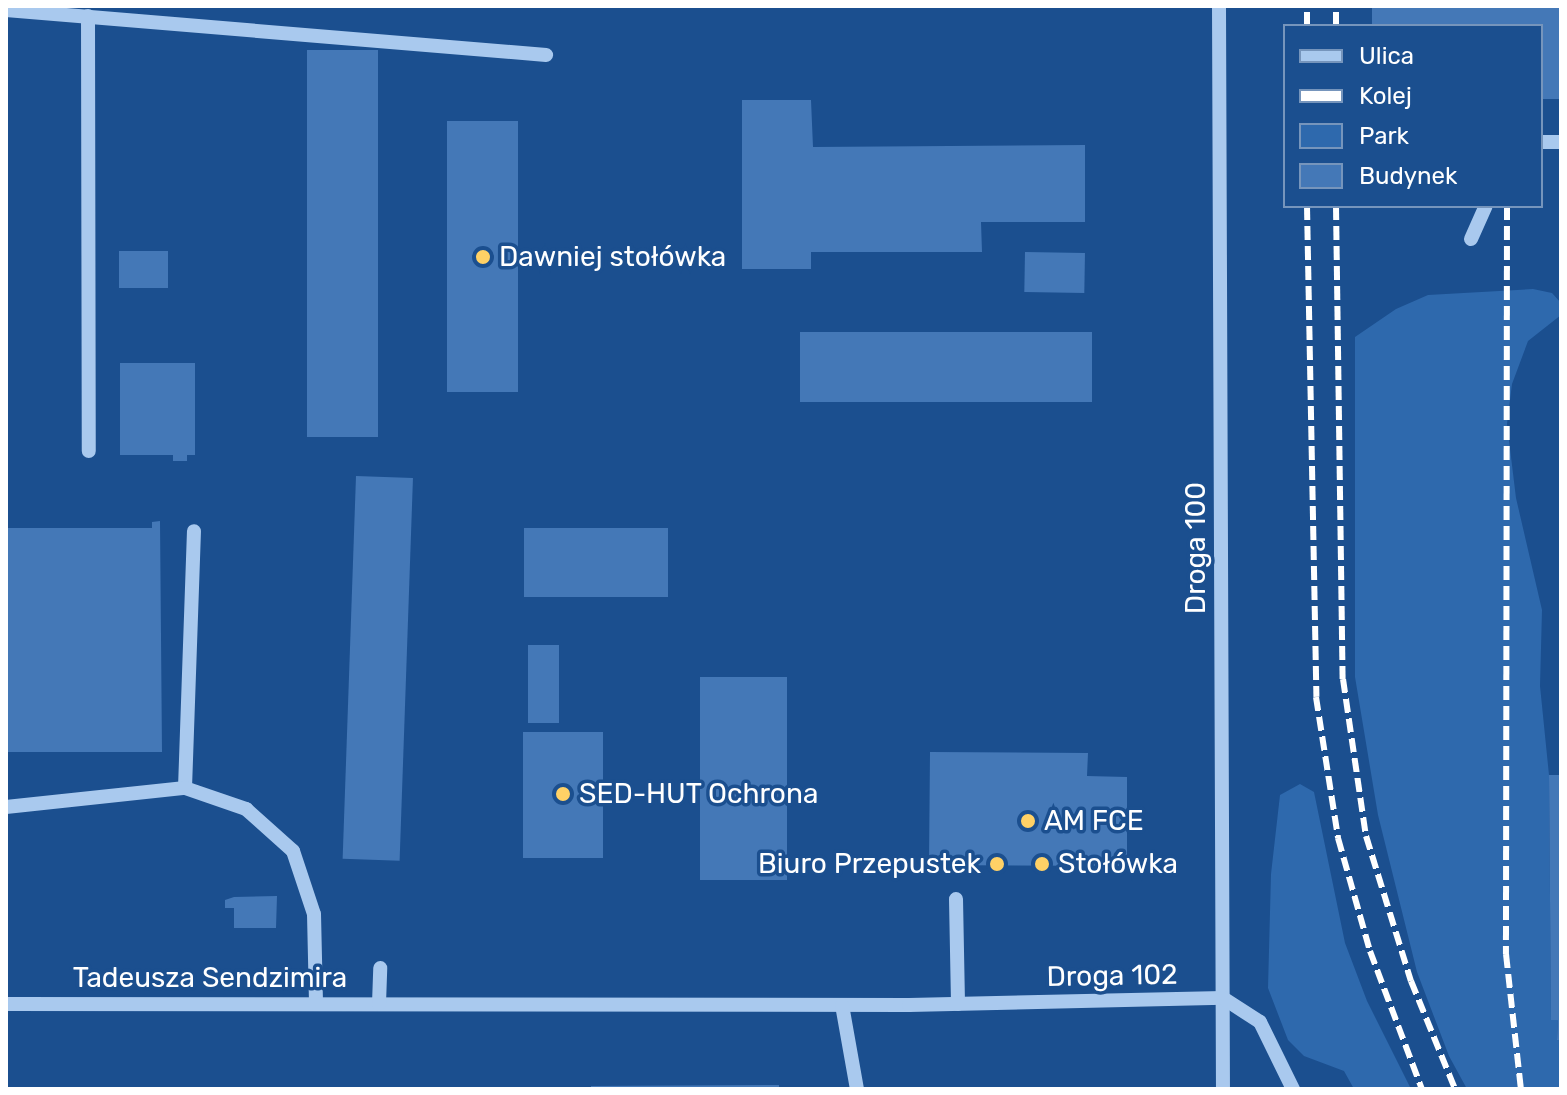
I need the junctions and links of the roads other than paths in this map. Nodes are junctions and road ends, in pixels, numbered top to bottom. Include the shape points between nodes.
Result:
1 (1219, 6) edge
2 (6, 10) edge
3 (88, 16) junction
4 (546, 55) dead end
5 (1485, 208) edge
6 (1471, 239) dead end
7 (89, 451) dead end
8 (194, 531) dead end
9 (185, 788) junction
10 (6, 807) edge
11 (956, 899) dead end
12 (380, 968) dead end
13 (1223, 998) junction
14 (6, 1004) edge
15 (316, 1004) junction
16 (379, 1004) junction
17 (958, 1004) junction
18 (842, 1005) junction
19 (857, 1089) edge
20 (1223, 1089) edge
21 (1293, 1089) edge

1 - 13 street, Droga 100
2 - 3 street
3 - 4 street
3 - 7 street
5 - 6 street
8 - 9 street
9 - 10 street
9 - 15 street via 246,809 293,851 314,914
11 - 17 street
12 - 16 street
13 - 17 street, Droga 102
13 - 20 street, Droga 100
13 - 21 street via 1260,1022
14 - 15 street, Tadeusza Sendzimira
15 - 16 street, Tadeusza Sendzimira
16 - 18 street, Tadeusza Sendzimira
17 - 18 street, Droga 102
18 - 19 street

